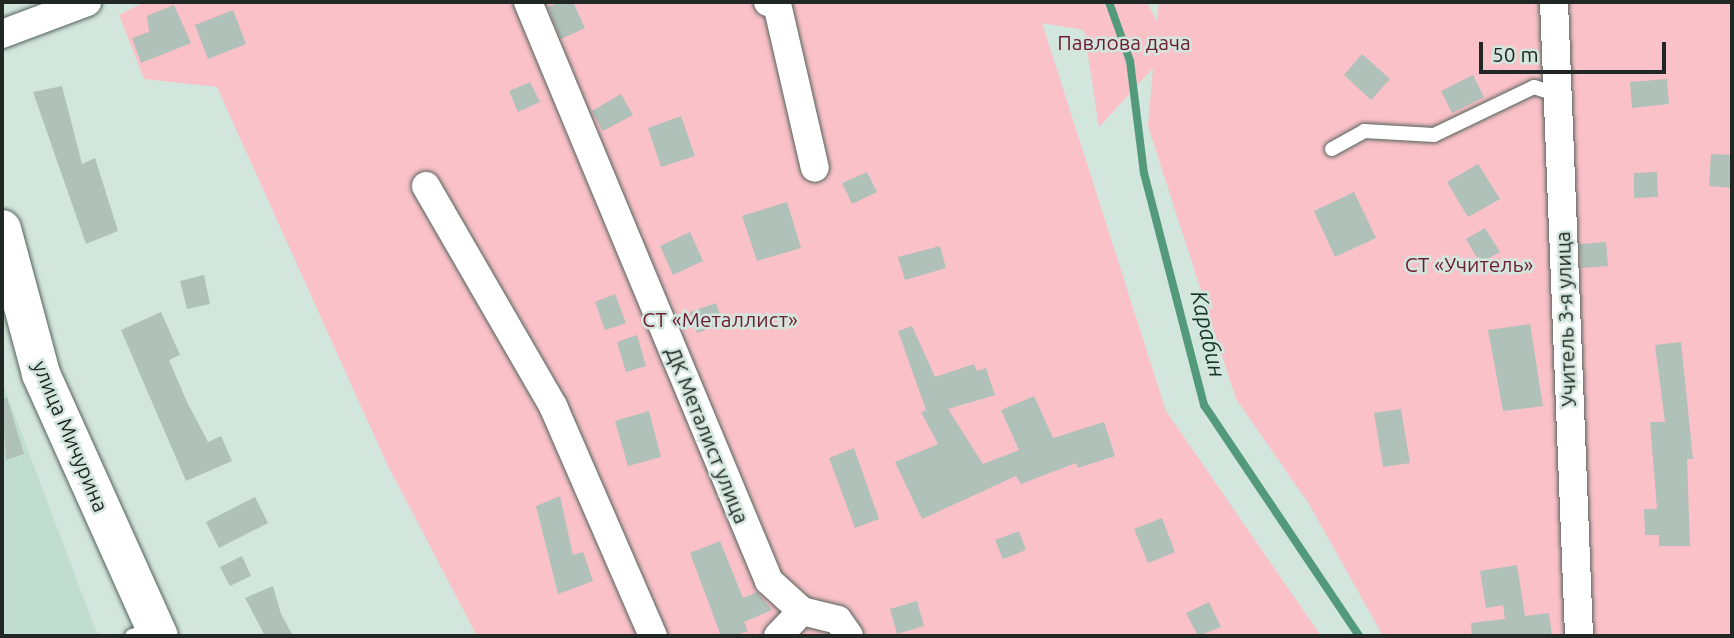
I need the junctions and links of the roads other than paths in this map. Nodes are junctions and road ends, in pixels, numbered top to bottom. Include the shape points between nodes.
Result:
1 (87, 2) edge
2 (528, 2) edge
3 (768, 2) edge
4 (1554, 2) edge
5 (2, 34) edge
6 (1558, 95) junction
7 (1332, 149) dead end
8 (815, 168) dead end
9 (426, 186) dead end
10 (2, 229) edge
11 (802, 611) junction
12 (149, 634) edge
13 (653, 636) edge
14 (778, 636) edge
15 (849, 636) edge
16 (1579, 636) edge

1 - 5 street
2 - 11 street, ДК Металист улица via 769,581
3 - 8 street via 777,4
4 - 6 street, Учитель 3-я улица
6 - 7 lane via 1534,87 1434,135 1364,131
6 - 16 street, Учитель 3-я улица
9 - 13 street via 553,406
10 - 12 street, улица Мичурина via 41,374
11 - 14 street
11 - 15 street, ДК Металист улица via 838,620

